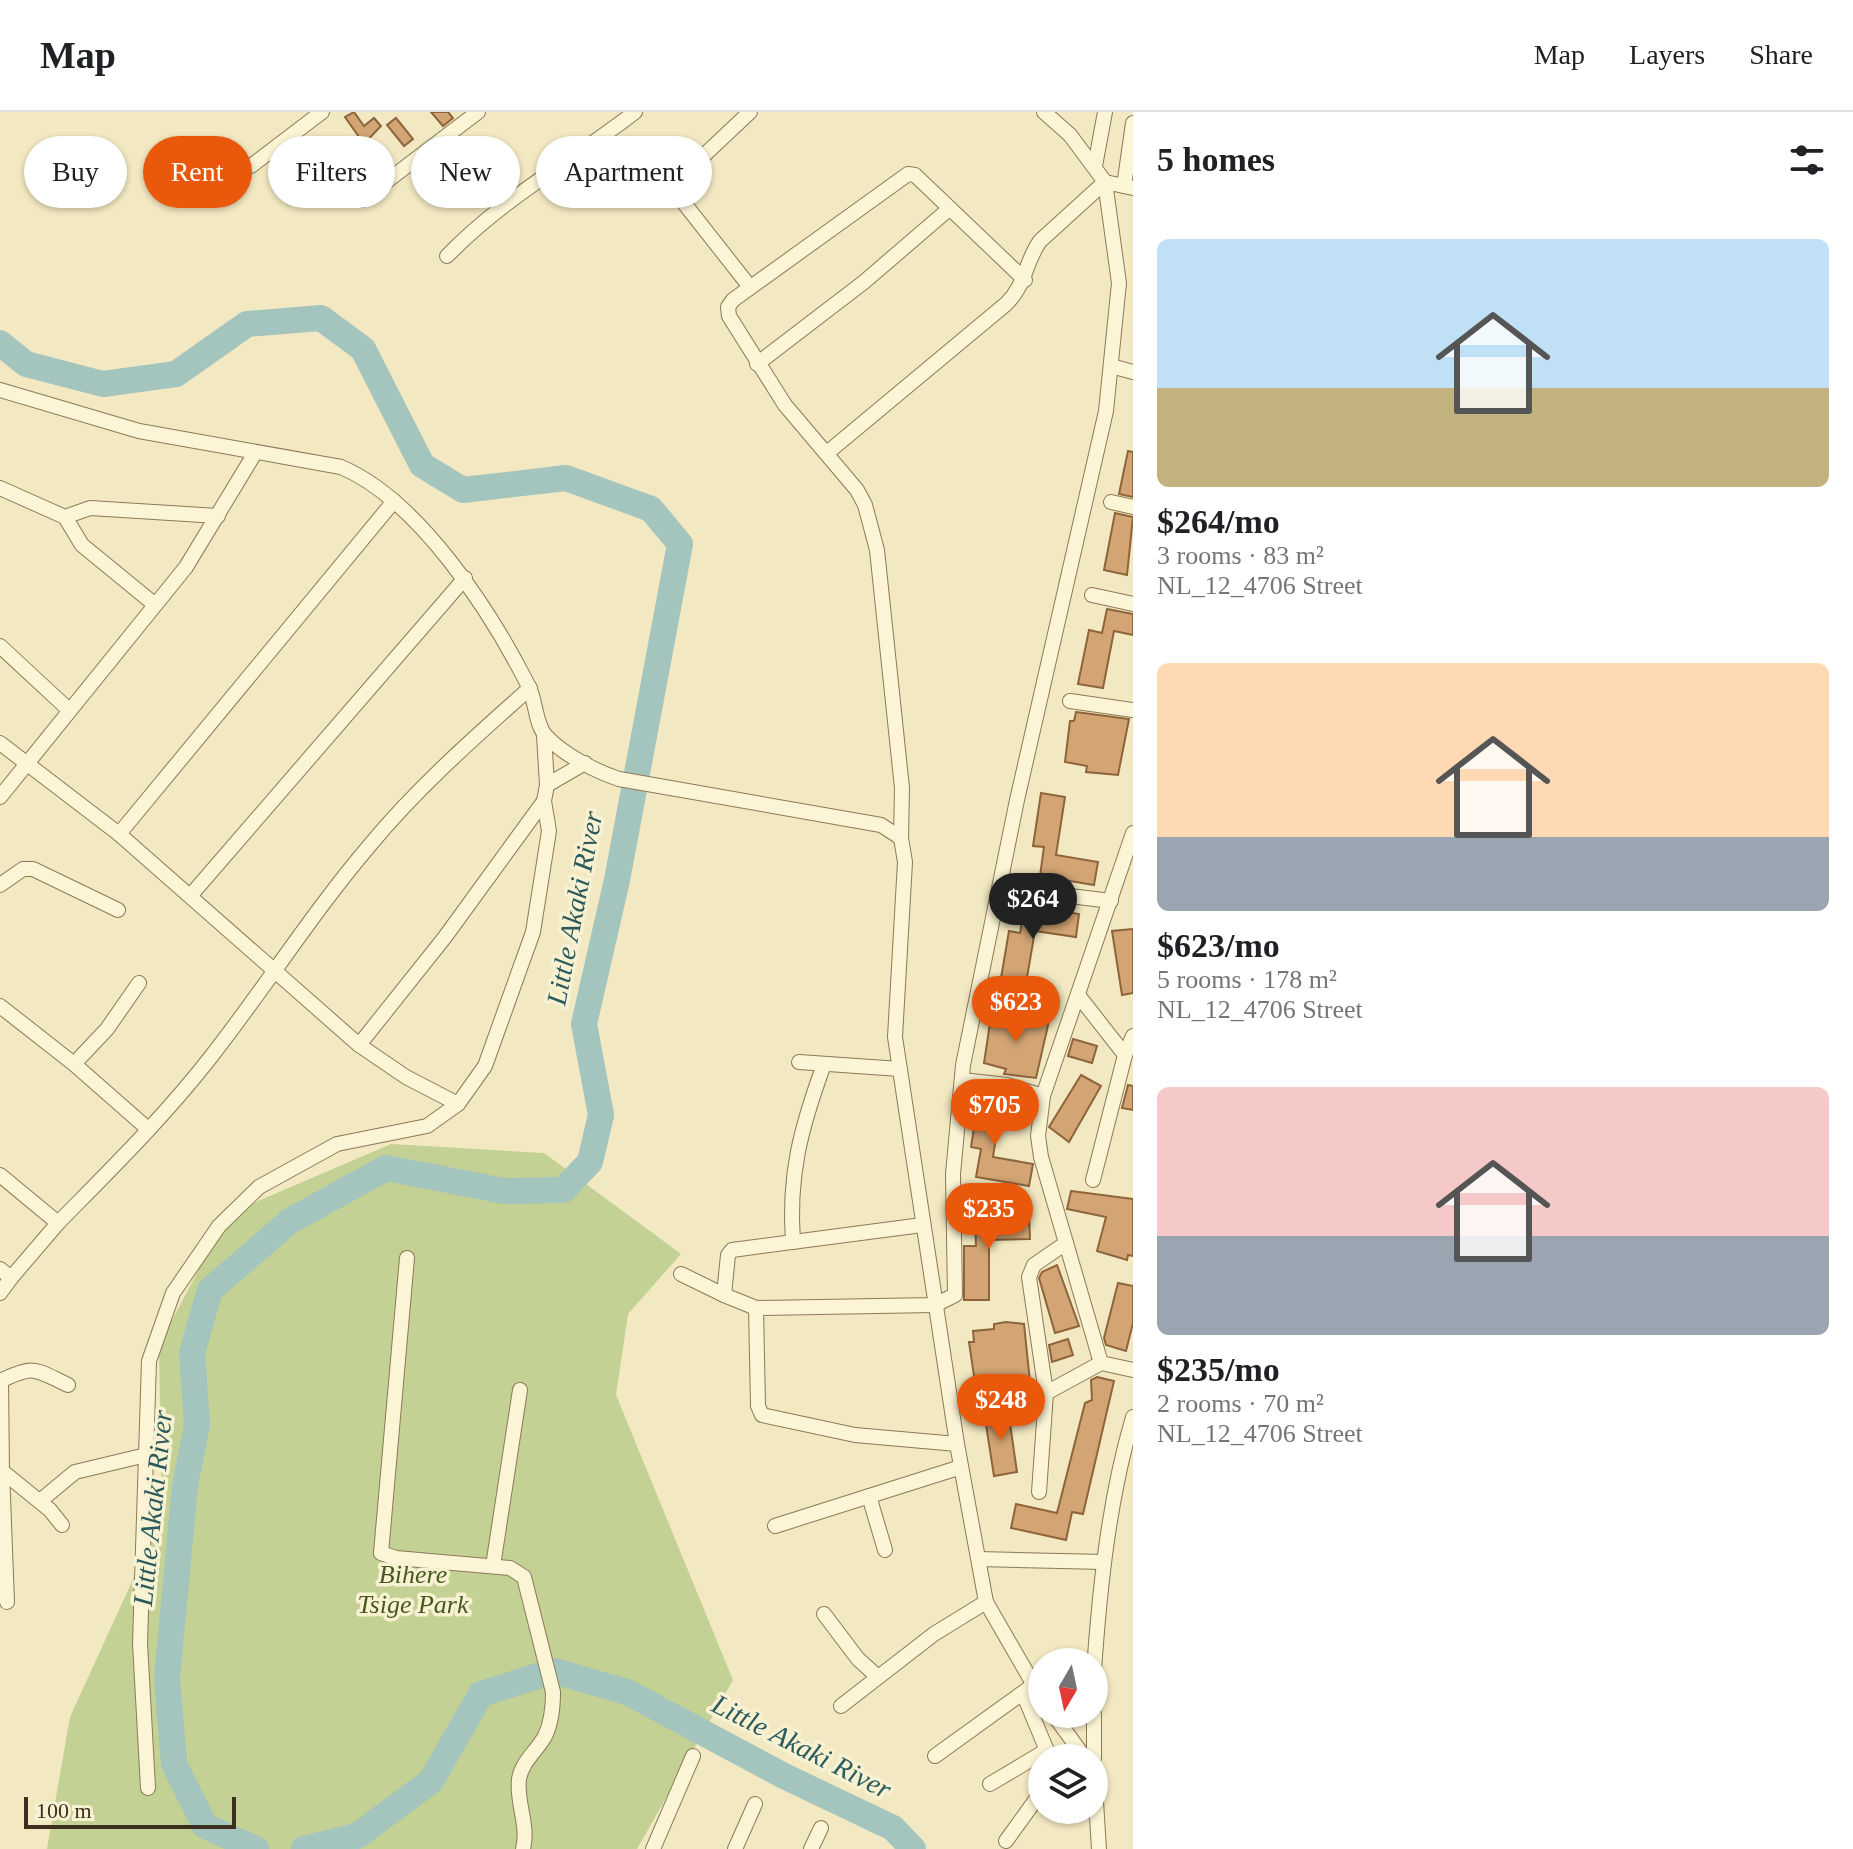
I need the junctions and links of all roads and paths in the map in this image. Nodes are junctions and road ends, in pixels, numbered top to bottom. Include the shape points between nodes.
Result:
1 (478, 112) edge
2 (635, 112) edge
3 (750, 112) edge
4 (1044, 112) edge
5 (1105, 112) edge
6 (311, 115) edge
7 (1133, 123) edge
8 (252, 165) edge
9 (1095, 166) junction
10 (395, 175) edge
11 (1105, 182) junction
12 (1128, 187) edge
13 (949, 209) junction
14 (447, 256) dead end
15 (1025, 280) junction
16 (1126, 285) edge
17 (750, 287) junction
18 (757, 364) junction
19 (1111, 366) junction
20 (1133, 372) edge
21 (0, 390) edge
22 (255, 453) junction
23 (827, 453) junction
24 (0, 488) edge
25 (394, 501) junction
26 (1111, 502) dead end
27 (1133, 507) edge
28 (218, 516) junction
29 (65, 517) junction
30 (465, 578) junction
31 (1092, 595) dead end
32 (154, 604) junction
33 (1133, 604) edge
34 (0, 646) edge
35 (530, 688) junction
36 (1070, 701) dead end
37 (69, 710) junction
38 (1133, 710) edge
39 (544, 735) junction
40 (0, 743) edge
41 (28, 763) junction
42 (585, 763) junction
43 (547, 785) junction
44 (0, 797) edge
45 (544, 801) junction
46 (1133, 833) edge
47 (119, 834) junction
48 (901, 838) junction
49 (0, 885) edge
50 (1021, 890) dead end
51 (191, 895) junction
52 (1111, 901) junction
53 (118, 910) dead end
54 (274, 968) junction
55 (139, 983) dead end
56 (1078, 995) junction
57 (0, 1006) edge
58 (1133, 1036) edge
59 (359, 1045) junction
60 (1125, 1055) junction
61 (799, 1062) dead end
62 (74, 1064) junction
63 (823, 1067) junction
64 (900, 1069) junction
65 (1127, 1075) edge
66 (962, 1080) junction
67 (1043, 1096) junction
68 (458, 1104) junction
69 (148, 1129) junction
70 (0, 1175) edge
71 (1093, 1180) dead end
72 (58, 1223) junction
73 (922, 1225) junction
74 (793, 1242) junction
75 (1066, 1243) junction
76 (407, 1258) dead end
77 (6, 1273) edge
78 (681, 1274) dead end
79 (0, 1293) edge
80 (724, 1295) junction
81 (935, 1305) junction
82 (756, 1308) junction
83 (1101, 1363) junction
84 (1133, 1370) edge
85 (0, 1381) edge
86 (68, 1385) dead end
87 (520, 1390) dead end
88 (1046, 1393) junction
89 (992, 1403) dead end
90 (1133, 1417) edge
91 (957, 1444) junction
92 (146, 1455) junction
93 (961, 1467) junction
94 (2, 1471) junction
95 (1039, 1492) dead end
96 (869, 1496) junction
97 (40, 1501) junction
98 (62, 1525) dead end
99 (775, 1526) dead end
100 (885, 1550) dead end
101 (979, 1559) junction
102 (1104, 1562) junction
103 (493, 1566) junction
104 (7, 1602) dead end
105 (986, 1602) junction
106 (824, 1614) dead end
107 (1096, 1648) edge
108 (878, 1677) junction
109 (1028, 1689) joint
110 (841, 1706) dead end
111 (693, 1756) dead end
112 (935, 1756) dead end
113 (1028, 1765) edge
114 (990, 1784) dead end
115 (148, 1788) dead end
116 (755, 1804) dead end
117 (1028, 1810) edge
118 (1097, 1824) edge
119 (821, 1828) dead end
120 (1006, 1841) dead end
121 (523, 1849) edge
122 (653, 1849) edge
123 (735, 1849) edge
124 (811, 1849) edge
125 (1099, 1849) edge

1 - 10 street
2 - 14 street via 494,211
3 - 17 street via 681,177 677,188
4 - 9 street
5 - 9 street
6 - 8 street
7 - 12 street
9 - 11 street
11 - 12 street
11 - 15 street via 1040,241
11 - 16 street
13 - 15 street
13 - 17 street via 908,174
13 - 18 street
15 - 23 street via 1006,304
16 - 19 street
17 - 18 street via 728,307
18 - 23 street
19 - 20 street
19 - 66 street via 1106,411 1017,800
21 - 22 street via 112,425
22 - 25 street via 341,467
22 - 28 street
23 - 48 street via 857,490 877,550 902,788
24 - 29 street
25 - 30 street
25 - 47 street
26 - 27 street
28 - 29 street via 90,508
28 - 32 street via 186,567
29 - 32 street via 82,545
30 - 35 street
30 - 51 street
31 - 33 street
32 - 37 street
34 - 37 street
35 - 39 street
35 - 54 street via 430,779 318,908
36 - 38 street
37 - 41 street
39 - 42 street
39 - 43 street
40 - 41 street
41 - 44 street
41 - 47 street
42 - 43 street
42 - 48 street via 619,779 881,825
43 - 45 street
45 - 59 street
45 - 68 street via 549,831 533,932 485,1066
46 - 52 street
47 - 51 street
48 - 64 street via 905,862 895,1037
49 - 53 street via 23,869 33,869
50 - 52 street
51 - 54 street
52 - 56 street
54 - 59 street
54 - 69 street via 210,1059
55 - 62 street
56 - 60 street
56 - 67 street
57 - 62 street
58 - 60 street
59 - 68 street
60 - 65 street
61 - 63 street
62 - 69 street
63 - 64 street
63 - 74 street via 798,1145 790,1195
64 - 73 street
65 - 71 street
66 - 67 street
66 - 81 street via 953,1174 956,1285 950,1300
67 - 75 street via 1041,1157
68 - 92 street via 427,1126 364,1137 309,1157 259,1187 219,1226 173,1293 152,1346
69 - 72 street
70 - 72 street
72 - 77 street
73 - 74 street
73 - 81 street
74 - 80 street via 730,1251
75 - 83 street
75 - 88 street via 1034,1265 1029,1277
76 - 103 street via 381,1553
77 - 79 street
78 - 80 street
80 - 82 street
81 - 82 street
81 - 91 street
82 - 91 street via 762,1415 855,1435
83 - 84 street
83 - 88 street
85 - 86 street via 32,1369
85 - 94 street
87 - 103 street
88 - 89 street
88 - 95 street
90 - 102 street
91 - 93 street
92 - 97 street via 75,1472
92 - 115 street via 140,1643
93 - 96 street
93 - 101 street
94 - 97 street
94 - 104 street
96 - 99 street
96 - 100 street
97 - 98 street
101 - 102 street
101 - 105 street
102 - 107 street
103 - 121 street via 524,1577 553,1692 545,1736 525,1762 519,1782 526,1829
105 - 108 street
105 - 109 street
106 - 108 street
108 - 110 street
109 - 112 street
111 - 122 street
113 - 114 street
116 - 123 street
117 - 120 street
118 - 125 street
119 - 124 street

